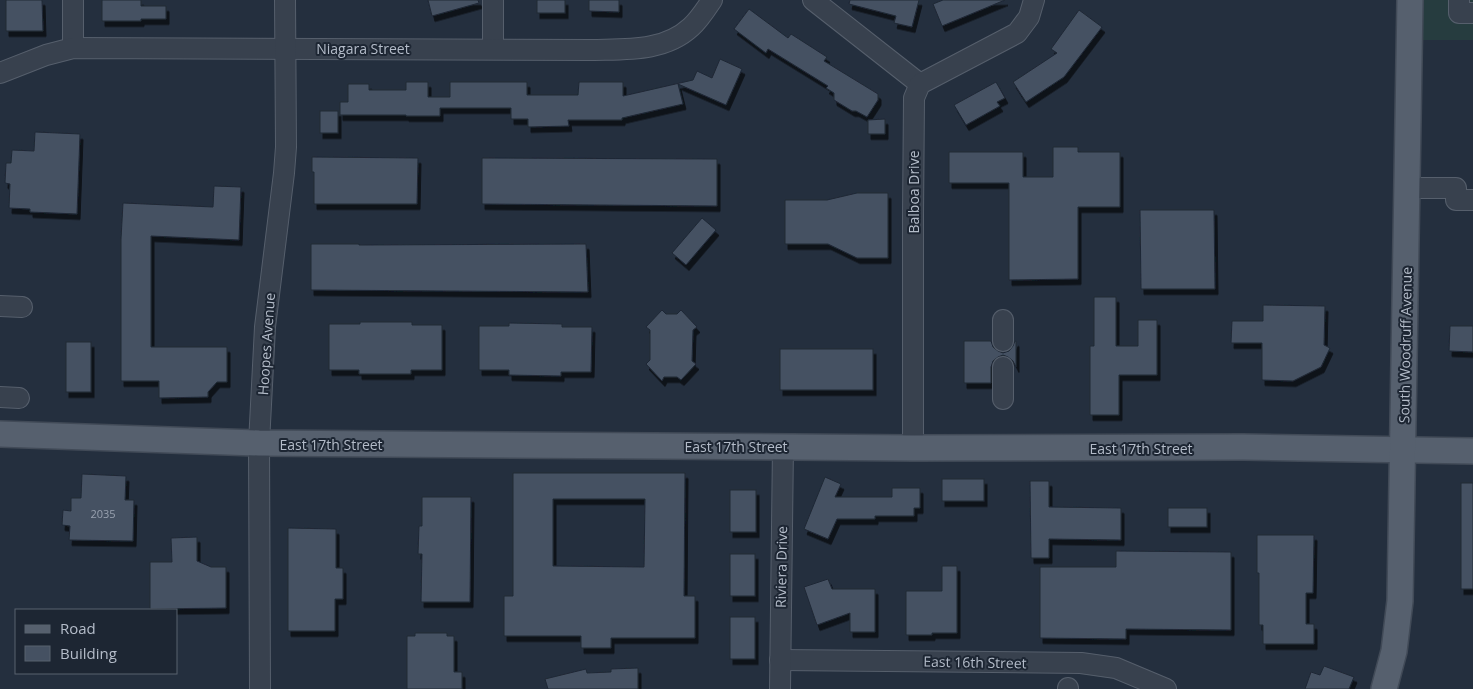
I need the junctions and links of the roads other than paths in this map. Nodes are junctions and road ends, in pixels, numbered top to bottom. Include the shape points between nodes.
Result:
1 (73, 0) edge
2 (286, 0) edge
3 (493, 0) edge
4 (712, 0) edge
5 (815, 0) edge
6 (1034, 0) edge
7 (1410, 0) edge
8 (1459, 0) edge
9 (1473, 13) edge
10 (73, 48) junction
11 (285, 48) junction
12 (493, 49) junction
13 (0, 72) edge
14 (920, 84) junction
15 (1408, 188) junction
16 (1473, 200) edge
17 (0, 306) edge
18 (22, 307) dead end
19 (1003, 320) dead end
20 (1003, 341) dead end
21 (1003, 367) dead end
22 (1003, 399) dead end
23 (0, 434) edge
24 (259, 443) junction
25 (783, 446) junction
26 (913, 448) junction
27 (1403, 450) junction
28 (1473, 451) edge
29 (780, 660) junction
30 (260, 689) edge
31 (780, 689) edge
32 (1166, 689) edge
33 (1384, 689) edge

1 - 10 street
2 - 11 street, Hoopes Avenue
3 - 12 street
4 - 12 street, Niagara Street via 692,27 674,39 653,46 592,50
5 - 14 street
6 - 14 street via 1029,17 1017,33
7 - 15 main road, South Woodruff Avenue
8 - 9 street via 1459,13
10 - 11 street, Niagara Street
10 - 13 street, Niagara Street via 46,54
11 - 12 street, Niagara Street
11 - 24 street, Hoopes Avenue via 286,147 265,327
14 - 26 street, Balboa Drive via 914,98
15 - 16 street via 1456,188 1456,200
15 - 27 main road, South Woodruff Avenue
17 - 18 street
19 - 20 street
21 - 22 street
23 - 24 main road, East 17th Street
24 - 25 main road, East 17th Street
24 - 30 street, Hoopes Avenue
25 - 26 main road, East 17th Street
25 - 29 street, Riviera Drive
26 - 27 main road, East 17th Street
27 - 28 main road, East 17th Street
27 - 33 main road, South Woodruff Avenue via 1400,602 1394,651
29 - 31 street, Riviera Drive
29 - 32 street, East 16th Street via 1081,663 1116,668

